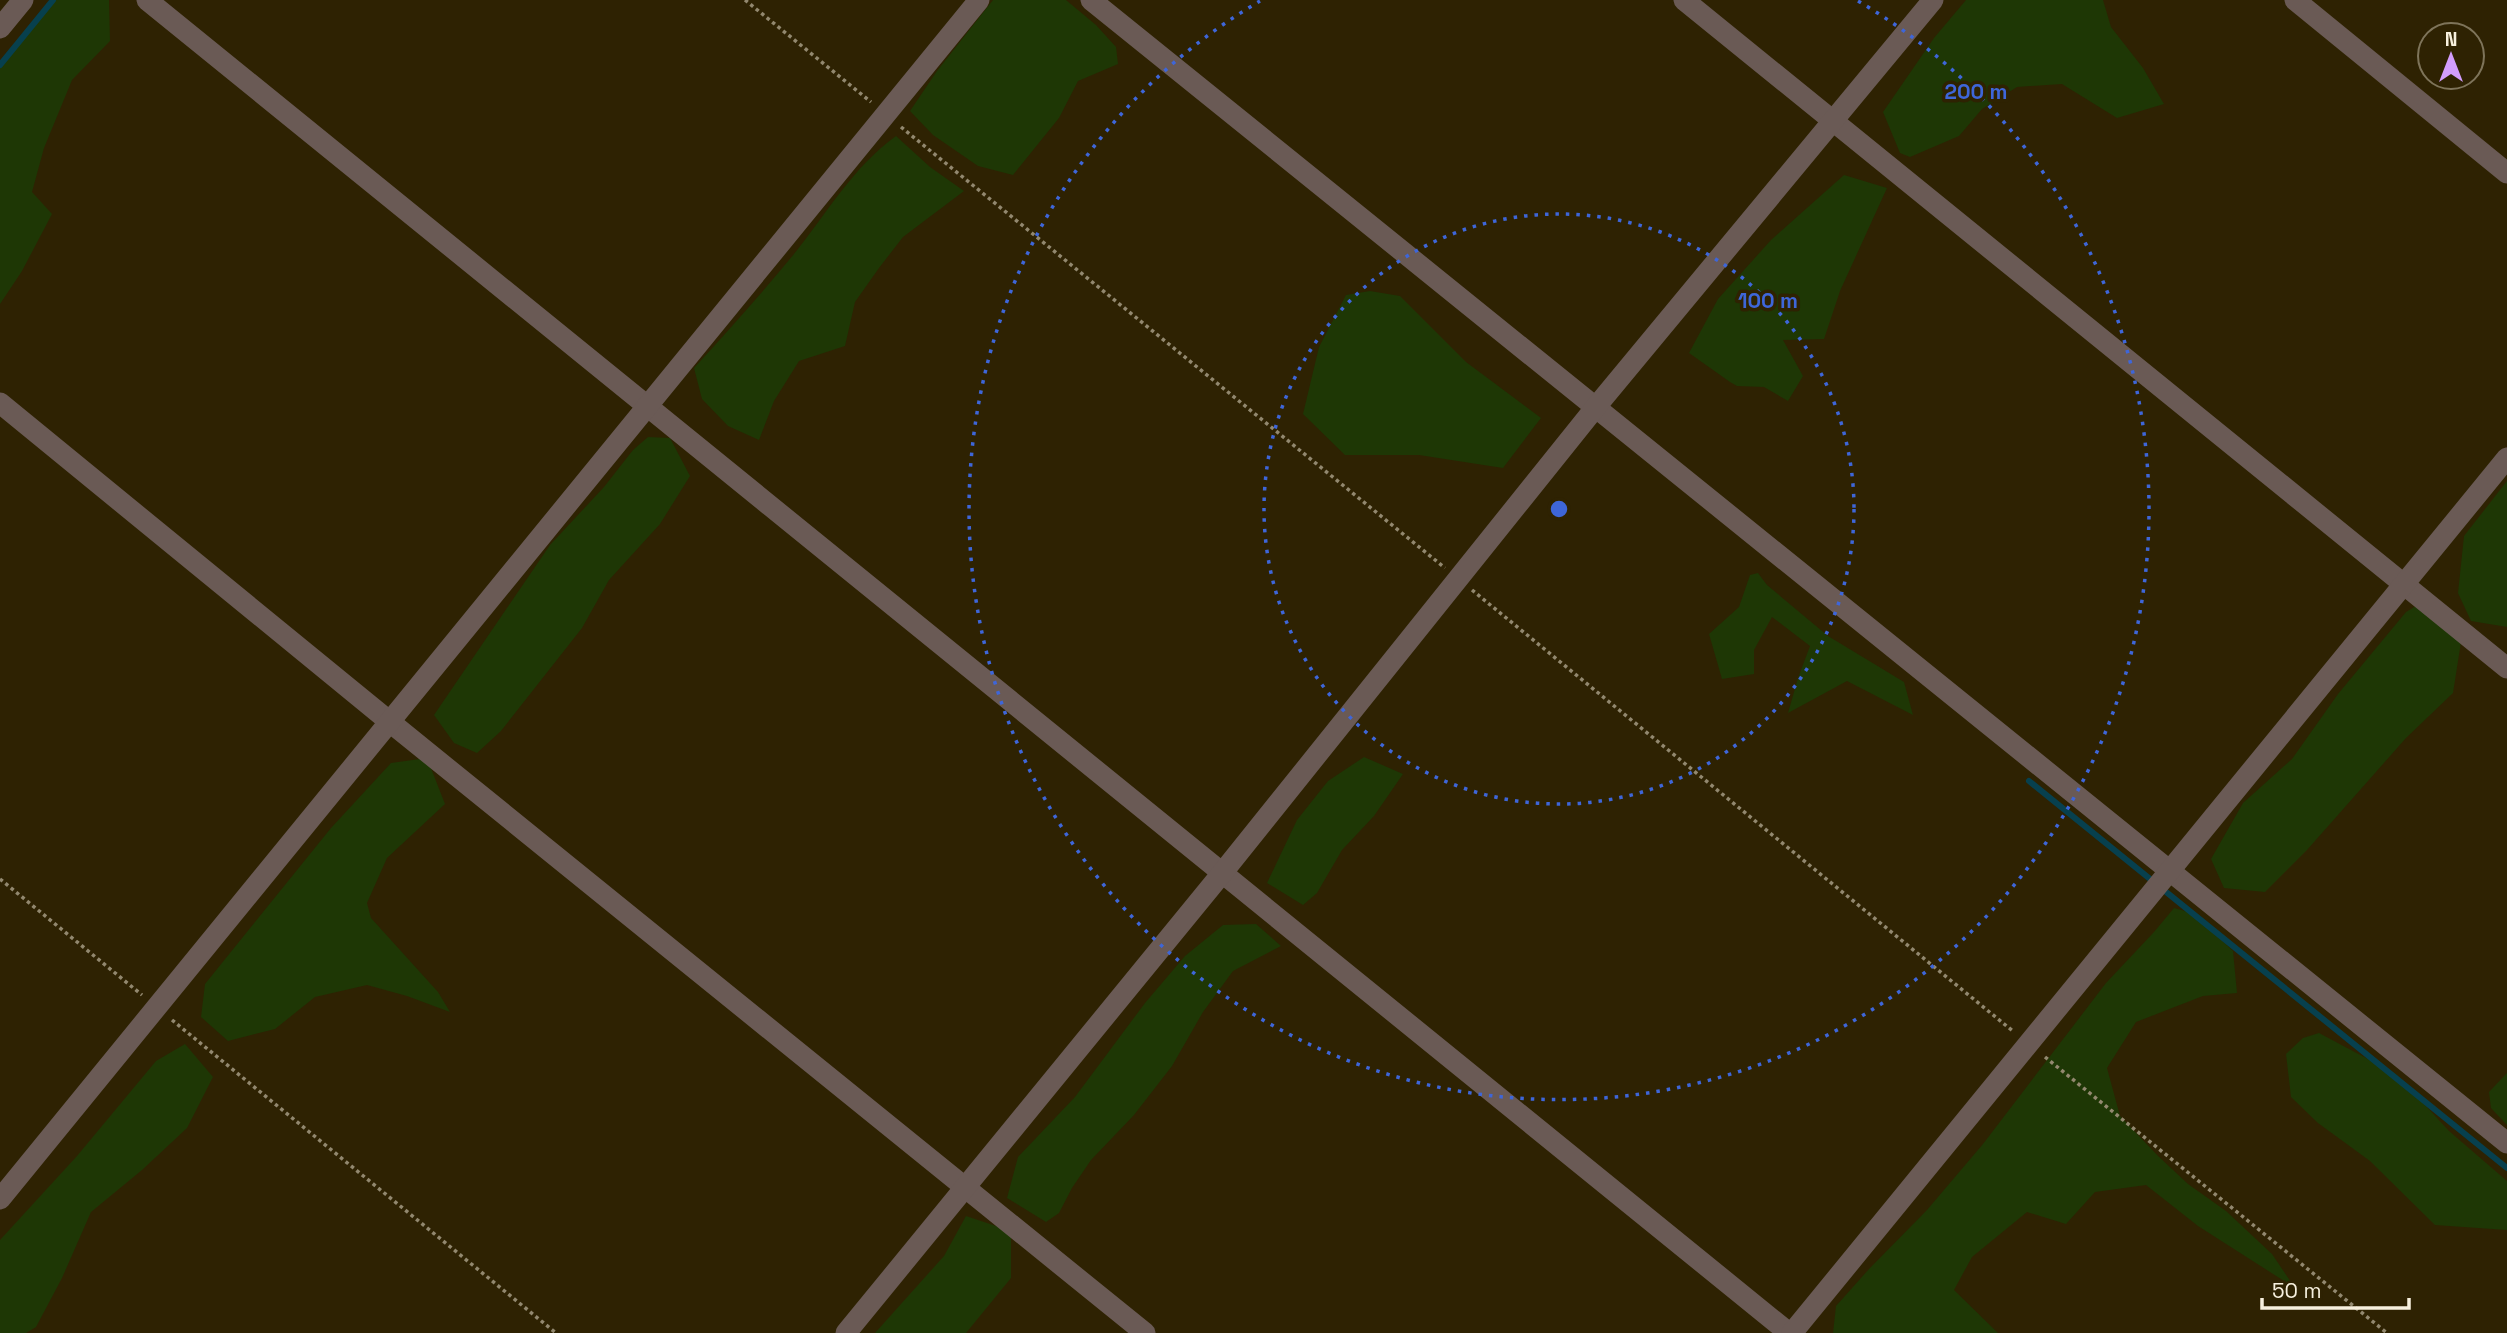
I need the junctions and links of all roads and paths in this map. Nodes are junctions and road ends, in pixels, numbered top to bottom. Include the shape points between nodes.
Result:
1 (23, 0) edge
2 (147, 0) edge
3 (745, 0) edge
4 (979, 0) edge
5 (1091, 0) edge
6 (1685, 0) edge
7 (1933, 0) edge
8 (2295, 0) edge
9 (0, 28) edge
10 (886, 114) junction
11 (1834, 121) junction
12 (2507, 173) edge
13 (0, 403) edge
14 (647, 406) junction
15 (1595, 408) junction
16 (2507, 458) edge
17 (1458, 579) junction
18 (2403, 583) junction
19 (2507, 668) edge
20 (390, 722) junction
21 (2169, 871) junction
22 (1223, 872) junction
23 (0, 879) edge
24 (157, 1007) junction
25 (2029, 1044) junction
26 (2507, 1143) edge
27 (965, 1188) junction
28 (0, 1199) edge
29 (556, 1333) edge
30 (846, 1333) edge
31 (1145, 1333) edge
32 (1791, 1333) edge
33 (2386, 1333) edge

1 - 9 street
2 - 14 street
3 - 10 path
4 - 10 street
5 - 15 street
6 - 11 street
7 - 11 street
8 - 12 street
10 - 14 street
10 - 17 path
11 - 15 street
11 - 18 street
13 - 20 street
14 - 20 street
14 - 22 street
15 - 17 street
15 - 21 street
16 - 18 street
17 - 22 street
17 - 25 path
18 - 19 street
18 - 21 street
20 - 24 street
20 - 27 street
21 - 25 street
21 - 26 street
22 - 27 street
22 - 32 street
23 - 24 path
24 - 28 street
24 - 29 path
25 - 32 street
25 - 33 path
27 - 30 street
27 - 31 street

